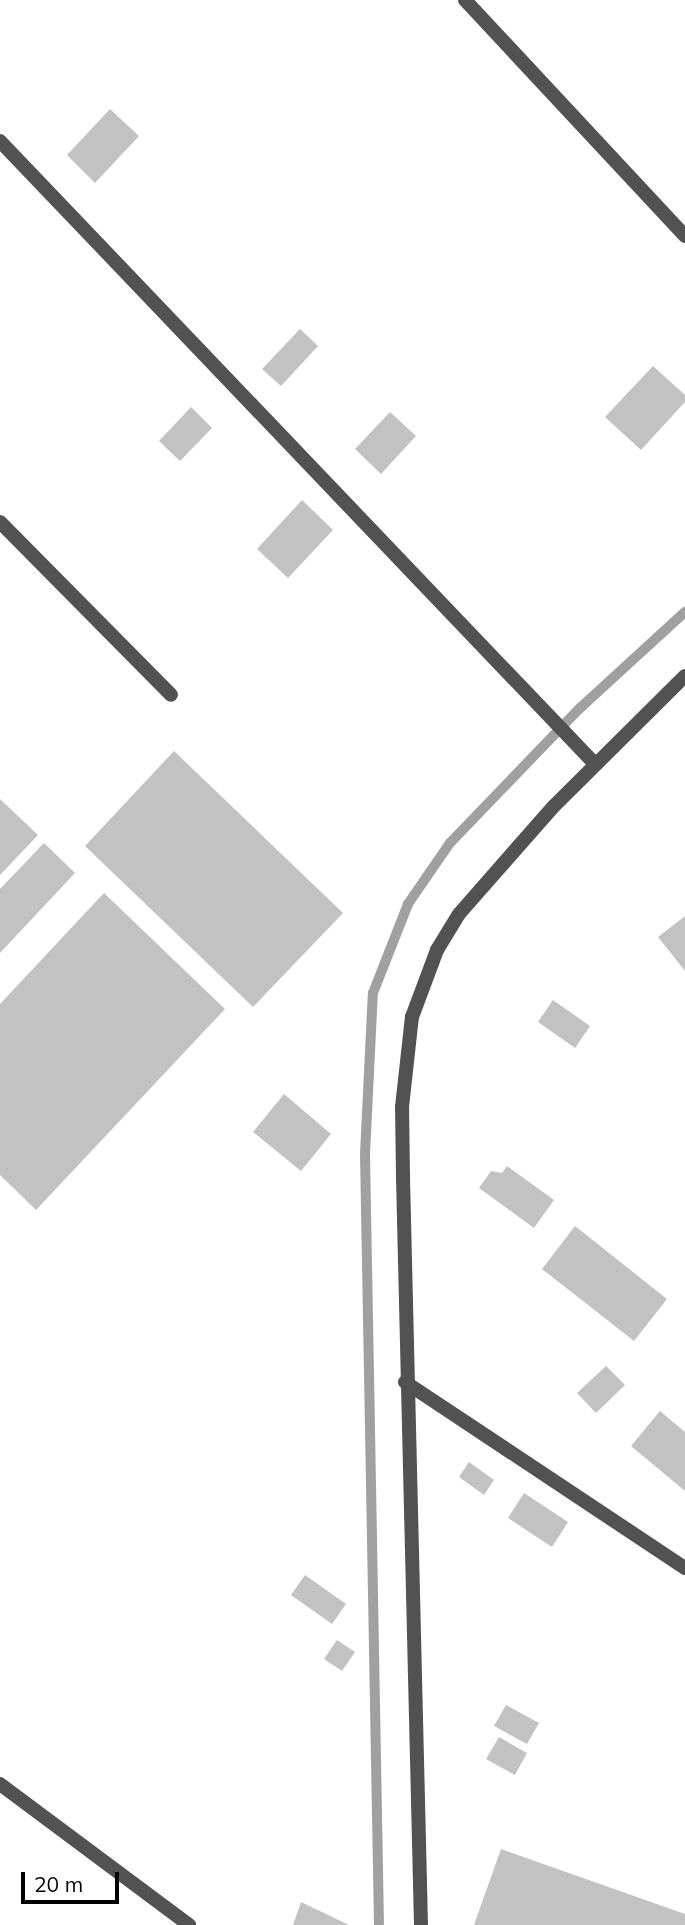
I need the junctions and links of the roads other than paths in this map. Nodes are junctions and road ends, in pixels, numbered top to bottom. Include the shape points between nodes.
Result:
1 (465, 0) edge
2 (0, 141) edge
3 (685, 236) edge
4 (0, 522) edge
5 (685, 676) edge
6 (171, 695) dead end
7 (595, 764) junction
8 (405, 1382) junction
9 (685, 1569) edge
10 (0, 1784) edge
11 (189, 1925) edge
12 (421, 1925) edge

1 - 3 street
2 - 7 street
4 - 6 street
5 - 7 street
7 - 8 street via 459,914 419,990 402,1107
8 - 9 street
8 - 12 street
10 - 11 street

